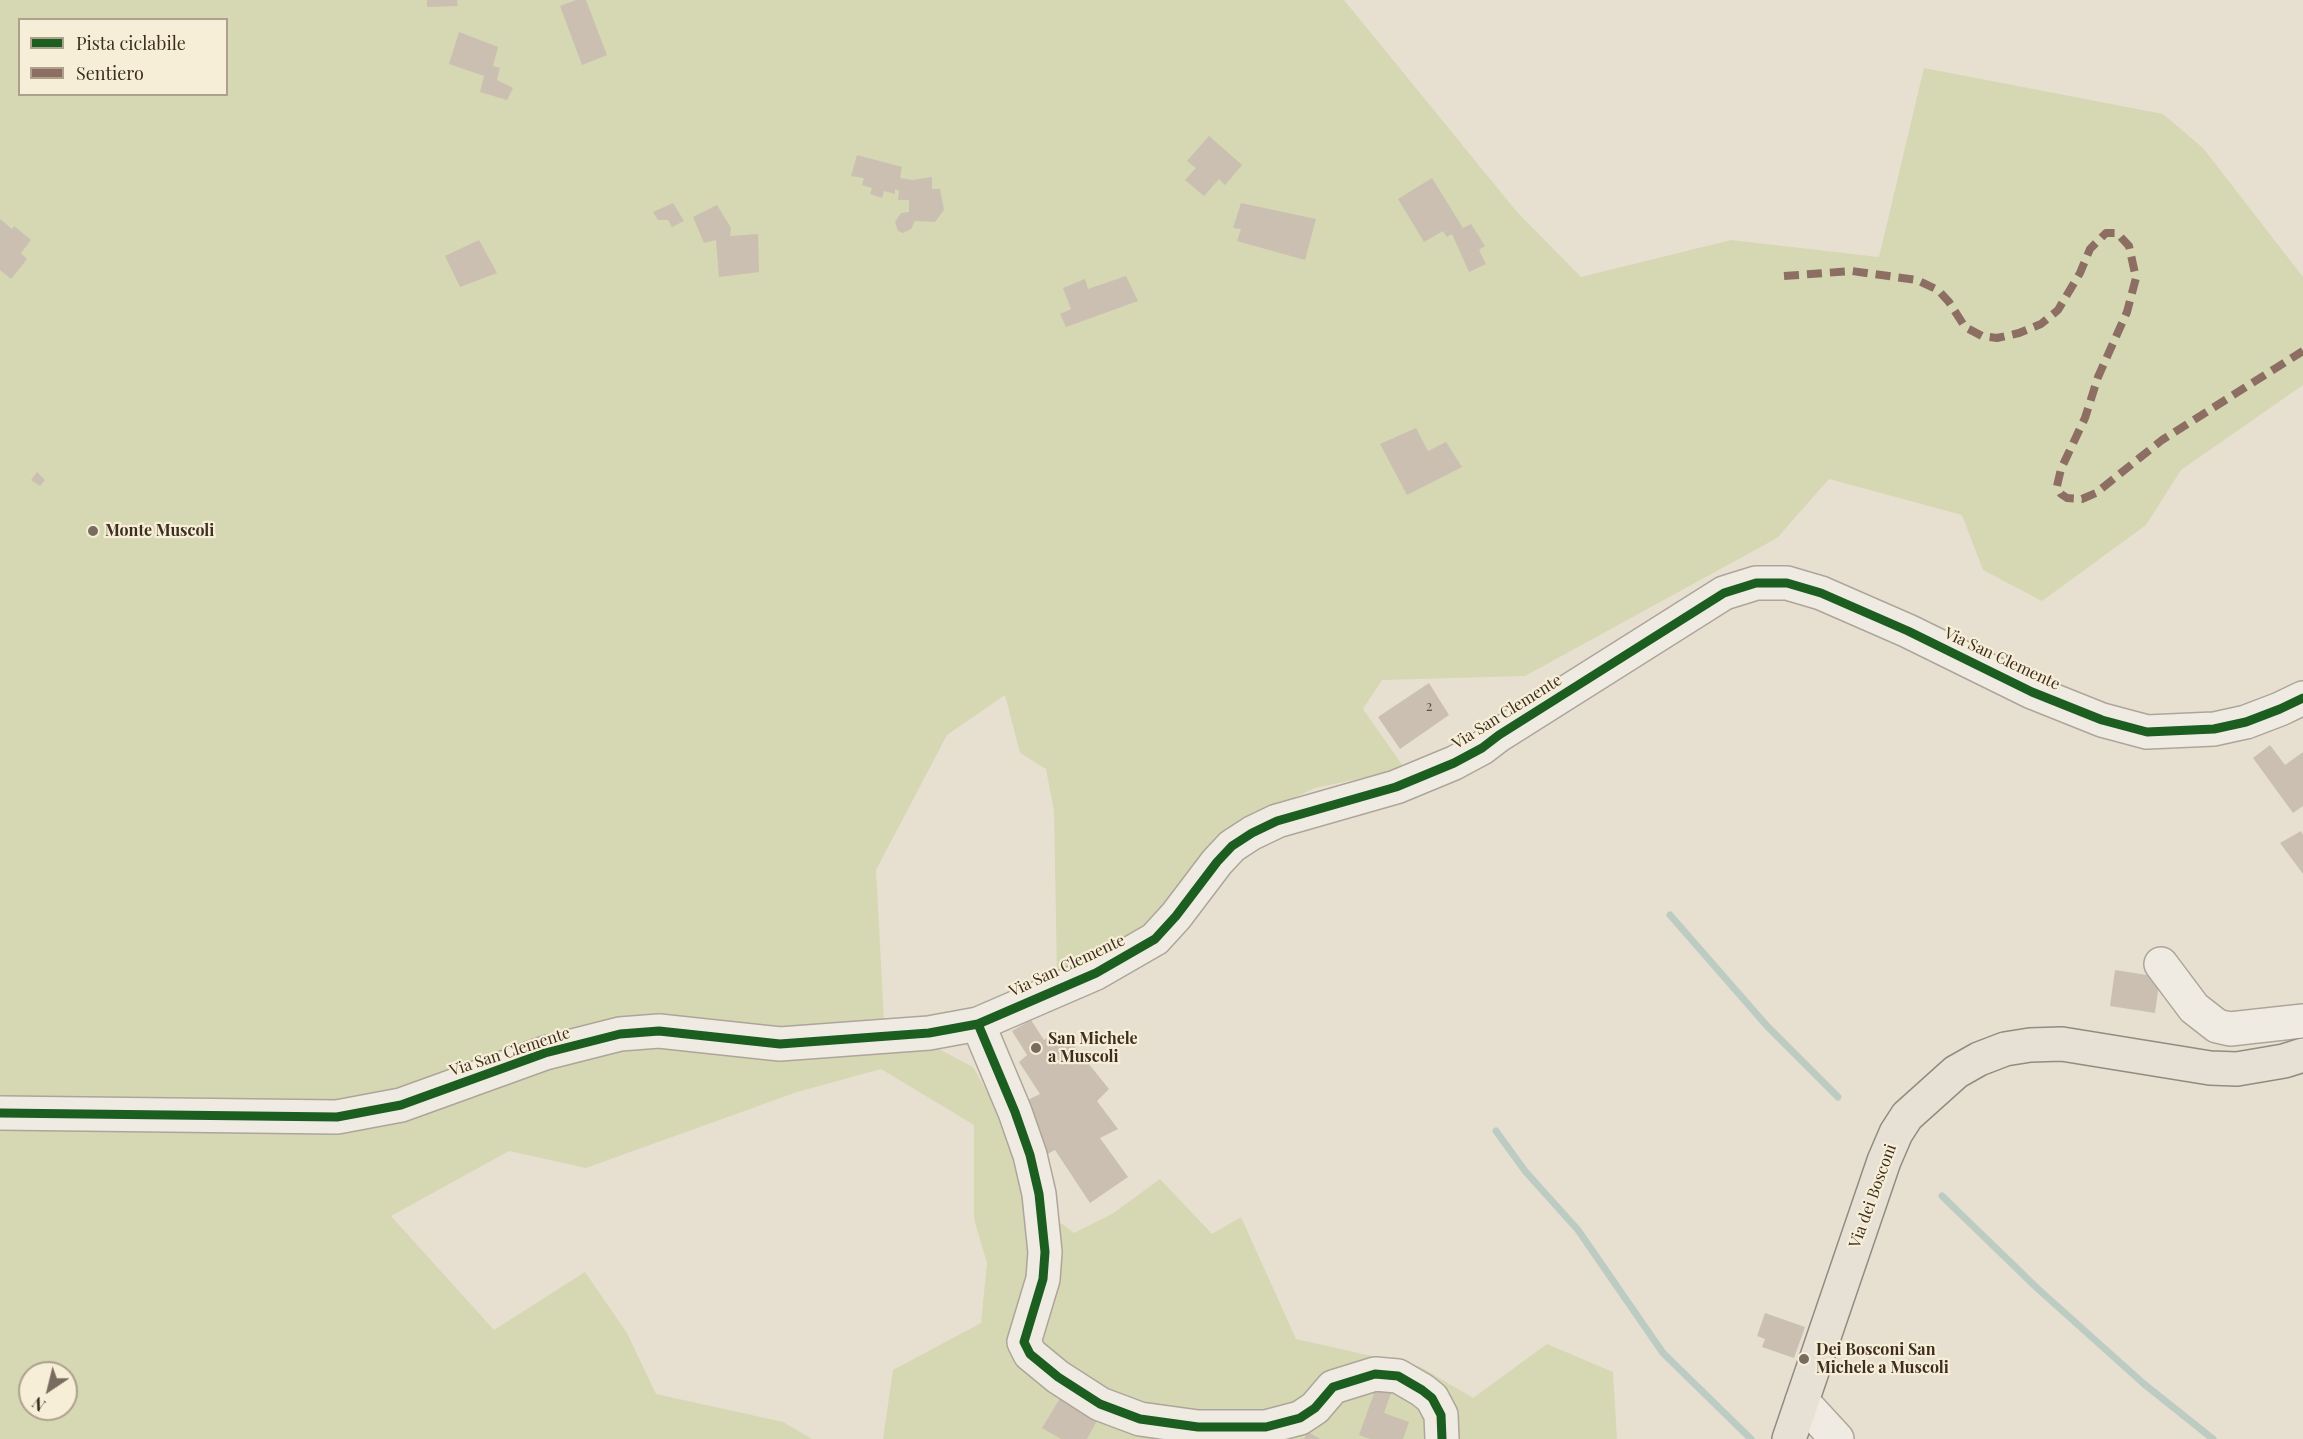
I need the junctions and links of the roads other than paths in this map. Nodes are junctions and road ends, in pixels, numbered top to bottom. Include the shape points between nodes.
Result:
1 (2303, 698) edge
2 (2161, 964) dead end
3 (2303, 1021) edge
4 (978, 1024) junction
5 (2303, 1055) edge
6 (0, 1113) edge
7 (1802, 1401) junction
8 (1442, 1439) edge
9 (1789, 1439) edge
10 (1837, 1439) edge

1 - 4 street, Via San Clemente via 2246,722 2214,729 2147,732 2102,720 2032,692 1821,593 1787,583 1756,583 1724,592 1454,763 1396,786 1277,821 1252,833 1217,862 1155,939 1096,973
2 - 3 street via 2194,1008 2217,1026 2230,1029
4 - 6 street, Via San Clemente via 929,1033 780,1044 659,1031 620,1034 544,1053 401,1105 337,1117
4 - 8 street via 1015,1112 1039,1194 1046,1252 1043,1279 1024,1342 1030,1354 1100,1404 1140,1419 1198,1427 1266,1427 1300,1418 1333,1387 1375,1374 1398,1376 1432,1398 1441,1415
5 - 7 main road, Via dei Bosconi via 2237,1070 2062,1044 2030,1045 2005,1049 1956,1072 1915,1107 1896,1133
7 - 9 main road, Via dei Bosconi
7 - 10 street

